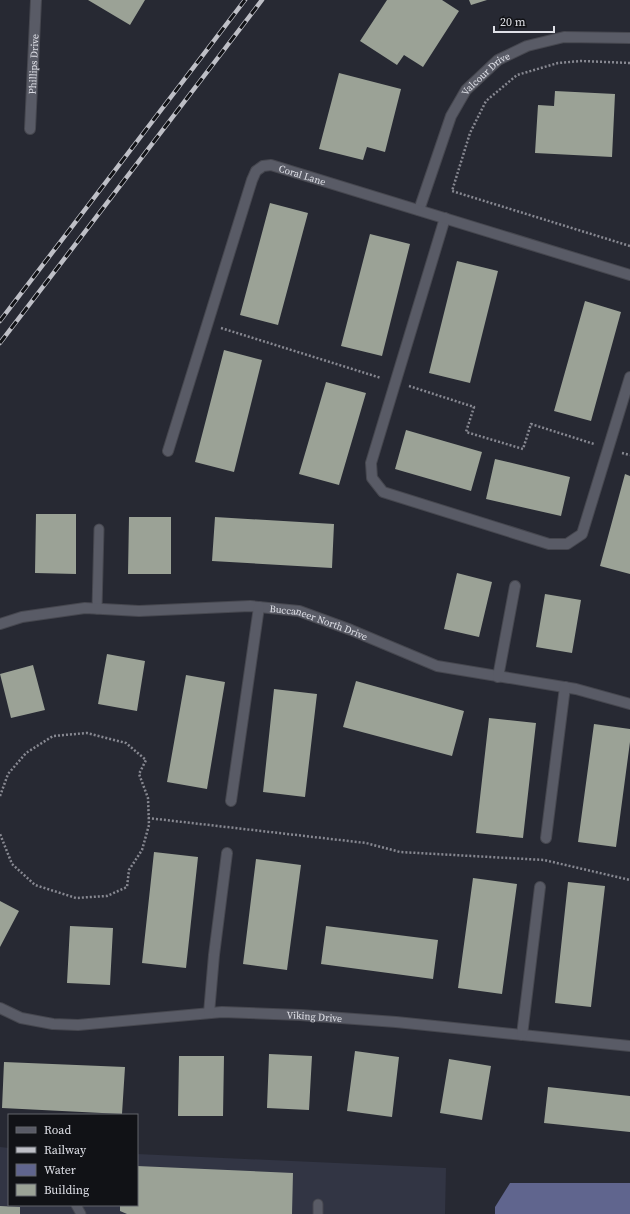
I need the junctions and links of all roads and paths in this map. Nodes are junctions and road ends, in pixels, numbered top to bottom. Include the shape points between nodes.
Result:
1 (36, 0) edge
2 (630, 38) edge
3 (630, 63) edge
4 (30, 129) dead end
5 (419, 210) junction
6 (445, 218) junction
7 (630, 246) edge
8 (630, 275) edge
9 (208, 324) junction
10 (630, 377) edge
11 (395, 382) junction
12 (608, 448) junction
13 (168, 451) dead end
14 (630, 455) edge
15 (99, 529) dead end
16 (515, 586) dead end
17 (258, 607) junction
18 (97, 609) junction
19 (0, 624) edge
20 (498, 677) junction
21 (565, 687) junction
22 (630, 704) edge
23 (0, 796) edge
24 (231, 801) dead end
25 (148, 818) junction
26 (0, 834) edge
27 (546, 838) dead end
28 (227, 853) dead end
29 (630, 880) edge
30 (540, 887) dead end
31 (0, 1008) edge
32 (209, 1013) junction
33 (522, 1035) junction
34 (630, 1046) edge
35 (318, 1204) dead end
36 (318, 1214) edge

1 - 4 street, Phillips Drive
2 - 5 street, Valcour Drive via 564,37 527,46 498,60 466,90 451,116
3 - 7 path via 558,62 517,75 486,101 470,133 452,191
5 - 6 street, Coral Lane
5 - 9 street, Coral Lane via 272,165 263,166 256,171
6 - 8 street, Coral Lane
6 - 11 street
9 - 11 path
9 - 13 street, Coral Lane
10 - 12 street
11 - 12 path via 474,407 466,432 523,449 531,424
11 - 12 street via 371,463 372,478 383,492 548,544 567,544 582,534
12 - 14 path
15 - 18 lane
16 - 20 street
17 - 18 street, Buccaneer North Drive via 139,611
17 - 20 street, Buccaneer North Drive via 299,611 437,666
17 - 24 street
18 - 19 street, Buccaneer North Drive via 85,608 22,617
20 - 21 street, Buccaneer North Drive
21 - 22 street, Buccaneer North Drive
21 - 27 street
23 - 25 path via 8,774 26,753 53,736 87,733 126,743 146,760 139,774 148,798
25 - 26 path via 149,825 142,850 129,870 127,887 106,896 76,898 35,885 12,864
25 - 29 path via 366,843 400,852 544,860
28 - 32 street
30 - 33 street
31 - 32 street, Viking Drive via 21,1018 53,1024 78,1025
32 - 33 street, Viking Drive via 300,1015
33 - 34 street, Viking Drive
35 - 36 lane

